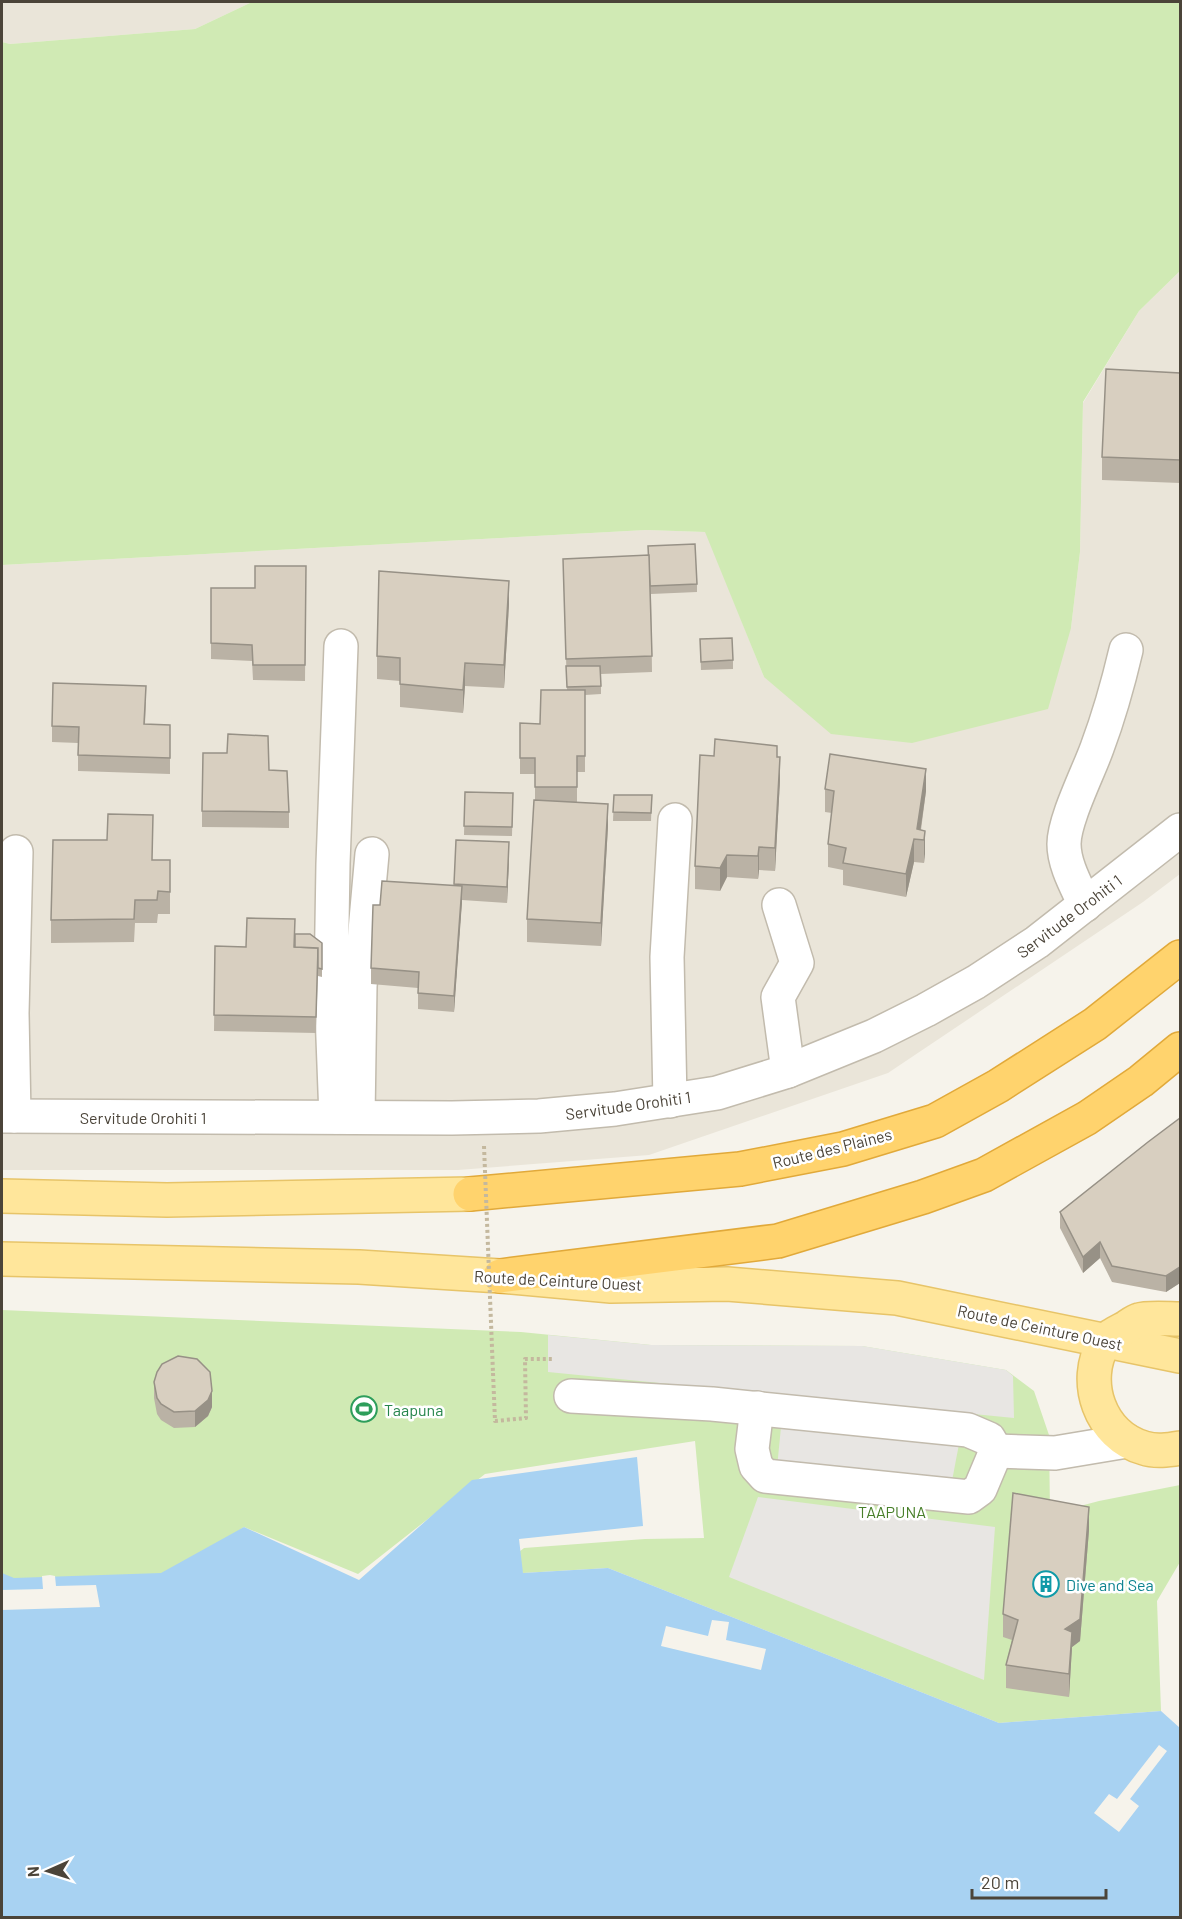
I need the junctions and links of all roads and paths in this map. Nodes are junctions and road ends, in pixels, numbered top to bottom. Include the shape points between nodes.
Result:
1 (341, 646) dead end
2 (1126, 650) dead end
3 (675, 820) dead end
4 (1180, 830) edge
5 (16, 852) dead end
6 (372, 854) dead end
7 (779, 905) dead end
8 (1085, 905) junction
9 (1180, 944) edge
10 (1180, 957) edge
11 (1076, 1036) junction
12 (1180, 1049) edge
13 (788, 1071) junction
14 (670, 1101) junction
15 (8, 1116) edge
16 (347, 1117) junction
17 (484, 1146) dead end
18 (470, 1194) joint
19 (2, 1196) edge
20 (2, 1259) edge
21 (500, 1276) junction
22 (1180, 1320) edge
23 (1105, 1341) junction
24 (1180, 1356) edge
25 (560, 1359) dead end
26 (571, 1396) dead end
27 (757, 1408) junction
28 (1127, 1441) junction
29 (1180, 1448) edge
30 (996, 1451) junction

1 - 16 street via 331,986
2 - 8 street via 1098,748 1065,831 1068,865
3 - 14 street via 667,957
4 - 8 street, Servitude Orohiti 1
5 - 15 street
6 - 16 street
7 - 13 street via 797,963 778,997
8 - 13 street, Servitude Orohiti 1 via 1037,942 926,1010
9 - 11 highway
10 - 11 highway, Route des Plaines
11 - 18 highway, Route des Plaines via 935,1121 843,1149 740,1169
12 - 21 highway via 1142,1081 1087,1118 984,1175 923,1197 778,1240
13 - 14 street, Servitude Orohiti 1 via 717,1093
14 - 16 street, Servitude Orohiti 1 via 539,1116
15 - 16 street, Servitude Orohiti 1
17 - 25 path, bridge via 495,1421 526,1418 525,1359
18 - 19 main road via 167,1200
20 - 21 main road, Route de Ceinture Ouest via 359,1268
21 - 23 main road, Route de Ceinture Ouest via 611,1286 727,1284 897,1298
22 - 23 main road via 1139,1320
23 - 24 main road, Route de Ceinture Ouest
23 - 28 main road via 1095,1368 1095,1398 1105,1419
26 - 27 street
27 - 30 street via 968,1430 989,1438
27 - 30 street via 752,1449 756,1466 765,1476 969,1497 980,1489
28 - 29 main road via 1159,1451
28 - 30 street via 1055,1454

